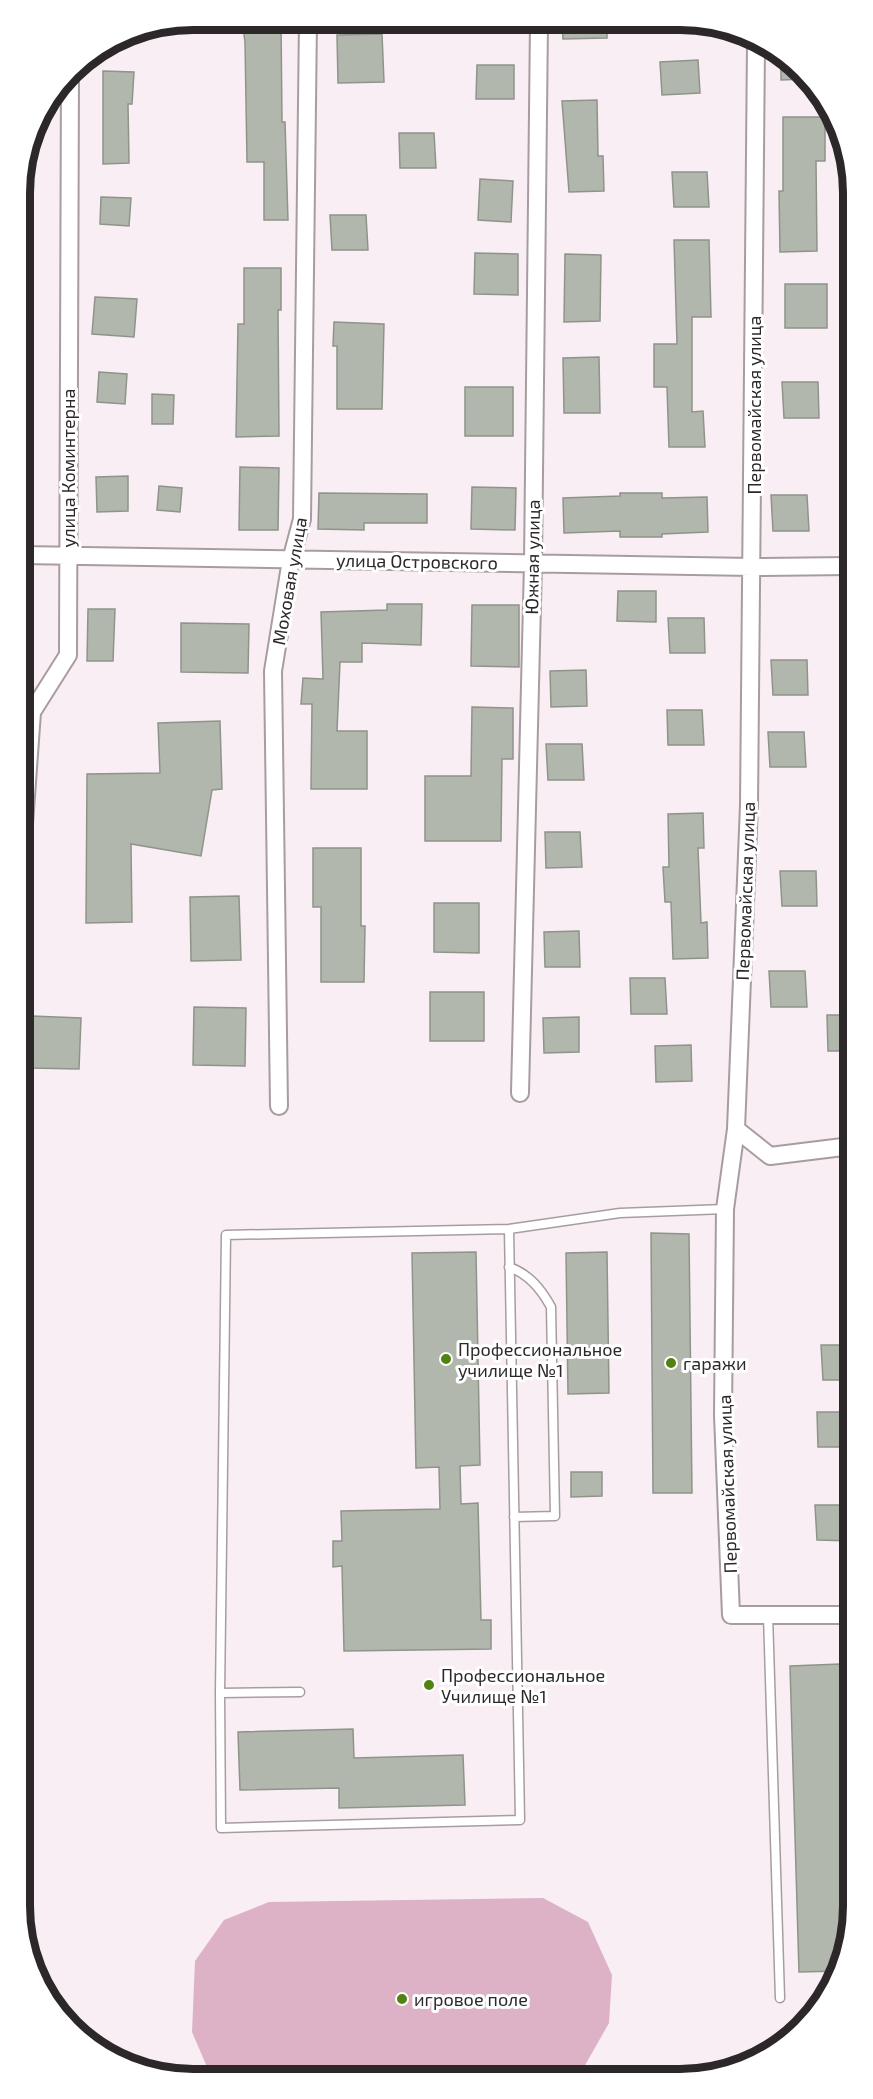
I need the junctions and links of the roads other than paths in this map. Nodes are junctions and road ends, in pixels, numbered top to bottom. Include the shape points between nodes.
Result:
1 (309, 30) edge
2 (539, 30) edge
3 (756, 49) edge
4 (70, 85) edge
5 (30, 555) edge
6 (67, 555) junction
7 (291, 560) junction
8 (533, 563) junction
9 (843, 566) edge
10 (753, 567) junction
11 (30, 740) edge
12 (520, 1093) dead end
13 (279, 1106) dead end
14 (736, 1129) junction
15 (843, 1147) edge
16 (725, 1209) junction
17 (509, 1229) junction
18 (509, 1267) junction
19 (514, 1517) junction
20 (768, 1615) junction
21 (843, 1615) edge
22 (300, 1692) dead end
23 (220, 1693) junction
24 (780, 1998) dead end

1 - 7 street, Моховая улица via 302,519
2 - 8 street, Южная улица
3 - 10 street, Первомайская улица
4 - 6 street, улица Коминтерна
5 - 6 street, улица Островского
6 - 7 street, улица Островского
6 - 11 street, улица Коминтерна via 68,655 32,712
7 - 8 street, улица Островского
7 - 13 street, Моховая улица via 273,671
8 - 10 street, улица Островского
8 - 12 street, Южная улица
9 - 10 street, улица Островского
10 - 14 street, Первомайская улица via 749,805
14 - 15 street via 770,1156
14 - 16 street, Первомайская улица
16 - 17 lane via 620,1213
16 - 20 street, Первомайская улица via 723,1415 731,1616
17 - 18 lane
17 - 23 lane via 226,1235
18 - 19 lane
18 - 19 lane via 522,1272 550,1307 555,1516
19 - 23 lane via 520,1820 221,1827
20 - 21 street, Первомайская улица
20 - 24 lane
22 - 23 lane

